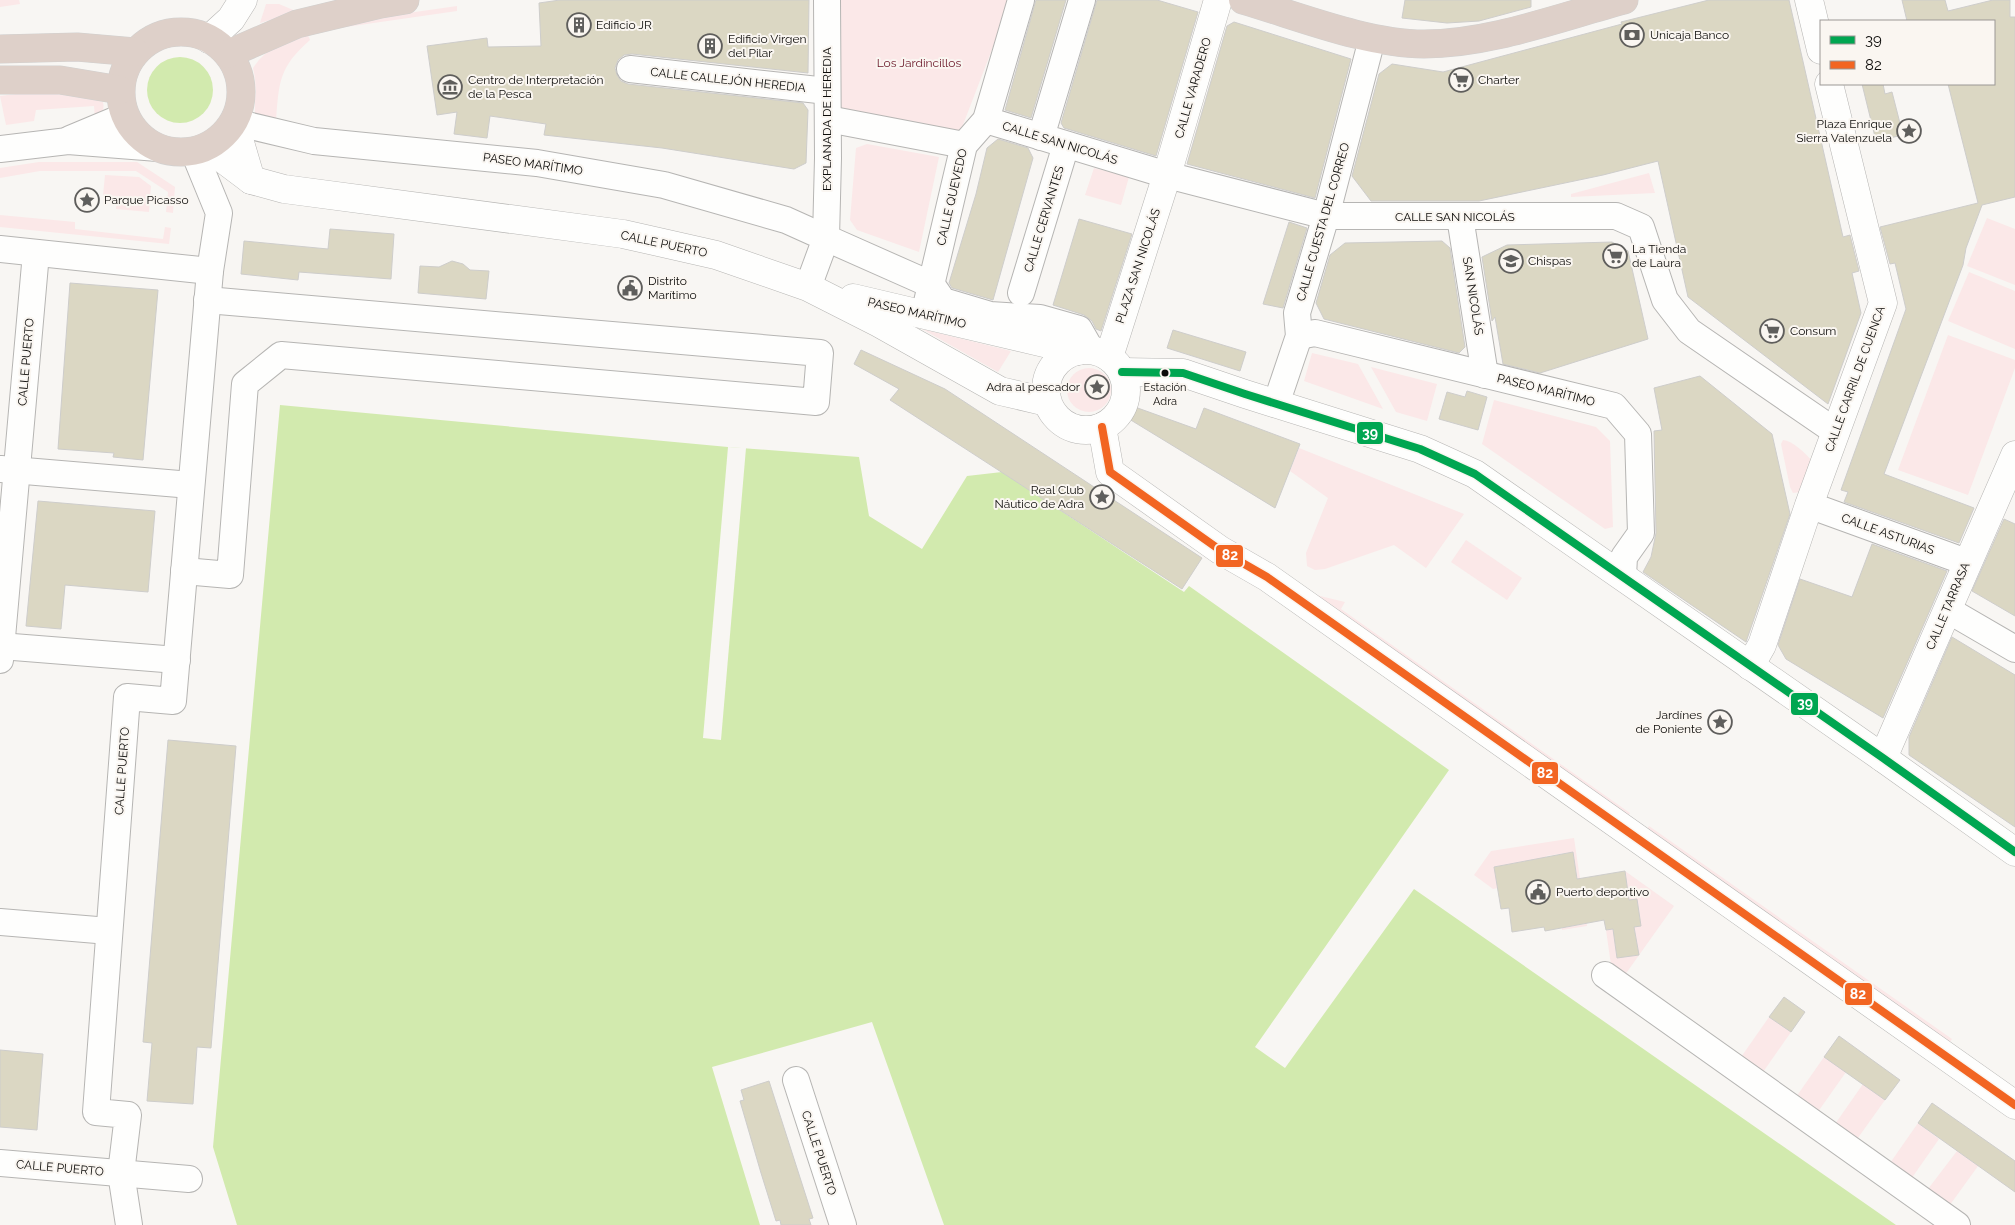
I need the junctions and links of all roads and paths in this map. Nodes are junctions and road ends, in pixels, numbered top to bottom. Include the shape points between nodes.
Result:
1 (242, 0) edge
2 (351, 0) edge
3 (827, 0) edge
4 (1021, 0) edge
5 (1082, 0) edge
6 (1218, 0) edge
7 (1243, 0) edge
8 (1624, 0) edge
9 (1809, 0) edge
10 (393, 2) edge
11 (1372, 39) junction
12 (1820, 46) edge
13 (219, 47) junction
14 (0, 49) edge
15 (135, 52) junction
16 (630, 69) dead end
17 (0, 80) edge
18 (1830, 85) edge
19 (120, 90) junction
20 (827, 91) junction
21 (125, 116) junction
22 (828, 118) junction
23 (986, 120) junction
24 (234, 122) junction
25 (1041, 137) junction
26 (68, 141) junction
27 (964, 145) junction
28 (1066, 145) junction
29 (158, 148) junction
30 (0, 149) edge
31 (200, 150) junction
32 (1168, 175) junction
33 (252, 180) junction
34 (1326, 216) junction
35 (1460, 217) junction
36 (826, 238) junction
37 (0, 249) edge
38 (36, 253) junction
39 (210, 271) junction
40 (932, 285) junction
41 (808, 287) junction
42 (1021, 293) dead end
43 (207, 300) junction
44 (924, 315) junction
45 (1299, 336) junction
46 (1100, 357) junction
47 (1485, 375) junction
48 (1048, 402) junction
49 (1276, 404) junction
50 (1102, 427) junction
51 (1836, 432) junction
52 (2014, 462) edge
53 (8, 470) edge
54 (191, 485) junction
55 (1809, 506) junction
56 (1966, 562) junction
57 (184, 571) junction
58 (1622, 576) junction
59 (1948, 610) junction
60 (2015, 649) edge
61 (0, 651) edge
62 (177, 660) junction
63 (1750, 666) junction
64 (1883, 758) junction
65 (2015, 852) edge
66 (0, 922) edge
67 (110, 931) junction
68 (1604, 975) dead end
69 (796, 1080) dead end
70 (2015, 1105) edge
71 (0, 1163) edge
72 (121, 1173) junction
73 (189, 1179) dead end
74 (129, 1225) edge
75 (843, 1225) edge
76 (1957, 1225) edge

1 - 13 street
2 - 10 street
3 - 20 street, EXPLANADA DE HEREDIA
4 - 23 street, CALLE QUEVEDO
5 - 25 street
6 - 32 street, CALLE VARADERO
7 - 11 highway
8 - 11 highway via 1483,38 1423,44
9 - 12 street
10 - 13 highway via 297,24
11 - 34 street, CALLE CUESTA DEL CORREO
13 - 15 highway via 191,33 172,33 155,38
13 - 24 highway via 237,70 241,87 240,105
14 - 15 highway via 78,47
15 - 19 highway via 126,66
16 - 20 street, CALLE CALLEJÓN HEREDIA
17 - 19 highway via 60,80
18 - 51 street, CALLE CARRIL DE CUENCA via 1883,303
19 - 21 highway
20 - 22 street, EXPLANADA DE HEREDIA
21 - 26 street
21 - 29 highway via 136,133
22 - 27 street
22 - 36 street, EXPLANADA DE HEREDIA
23 - 25 street, CALLE SAN NICOLÁS
23 - 27 street, CALLE QUEVEDO
24 - 31 highway via 222,137
24 - 33 street
24 - 36 street, PASEO MARÍTIMO via 314,141 537,162 664,185 786,220
25 - 28 street, CALLE SAN NICOLÁS
26 - 29 street
26 - 30 street
27 - 40 street, CALLE QUEVEDO
28 - 32 street, CALLE SAN NICOLÁS
28 - 42 street, CALLE CERVANTES
29 - 31 highway via 173,153
31 - 33 street, CALLE PUERTO
31 - 39 street, CALLE PUERTO via 219,212
32 - 34 street, CALLE SAN NICOLÁS
32 - 46 street, PLAZA SAN NICOLÁS
33 - 41 street, CALLE PUERTO via 284,189 623,234 716,255
34 - 35 street, CALLE SAN NICOLÁS
34 - 45 street, CALLE CUESTA DEL CORREO via 1297,313
35 - 47 street, SAN NICOLÁS
35 - 51 street, CALLE SAN NICOLÁS via 1616,216 1641,228 1666,300 1689,331
36 - 40 street, PASEO MARÍTIMO
36 - 41 street
37 - 38 street
38 - 39 street
38 - 53 street, CALLE PUERTO
39 - 43 street, CALLE PUERTO
40 - 44 street, CALLE QUEVEDO
40 - 46 street via 943,300 990,315 1040,318 1079,329
41 - 44 street, PASEO MARÍTIMO
41 - 48 street, CALLE PUERTO via 1000,391
43 - 54 street, CALLE PUERTO
43 - 57 street via 820,354 816,402 281,355 245,384 230,575
44 - 46 street, PASEO MARÍTIMO
45 - 47 street, PASEO MARÍTIMO via 1315,333
45 - 49 street, CALLE CUESTA DEL CORREO
46 - 48 street via 1065,355 1048,376
46 - 49 street, PASEO MARÍTIMO via 1183,373
46 - 50 street via 1126,384 1121,410
47 - 58 street, PASEO MARÍTIMO via 1614,406 1638,434 1641,533 1624,557
48 - 50 street via 1063,423 1089,430
49 - 58 street, PASEO MARÍTIMO via 1420,449 1475,474
50 - 70 street via 1110,472 1220,550 1267,577
51 - 55 street, CALLE CARRIL DE CUENCA
52 - 56 street, CALLE TARRASA
53 - 54 street
53 - 61 street, CALLE PUERTO
54 - 57 street, CALLE PUERTO
55 - 56 street, CALLE ASTURIAS
55 - 63 street, CALLE CARRIL DE CUENCA via 1762,645
56 - 59 street, CALLE TARRASA
57 - 62 street, CALLE PUERTO
58 - 63 street, PASEO MARÍTIMO
59 - 60 street
59 - 64 street, CALLE TARRASA
61 - 62 street, CALLE PUERTO
62 - 67 street, CALLE PUERTO via 173,701 127,697
63 - 64 street, PASEO MARÍTIMO
64 - 65 street, PASEO MARÍTIMO
66 - 67 street
67 - 72 street, CALLE PUERTO via 96,1112 128,1115
68 - 76 street
69 - 75 street, CALLE PUERTO
71 - 72 street, CALLE PUERTO
72 - 73 street, CALLE PUERTO
72 - 74 street, CALLE PUERTO

